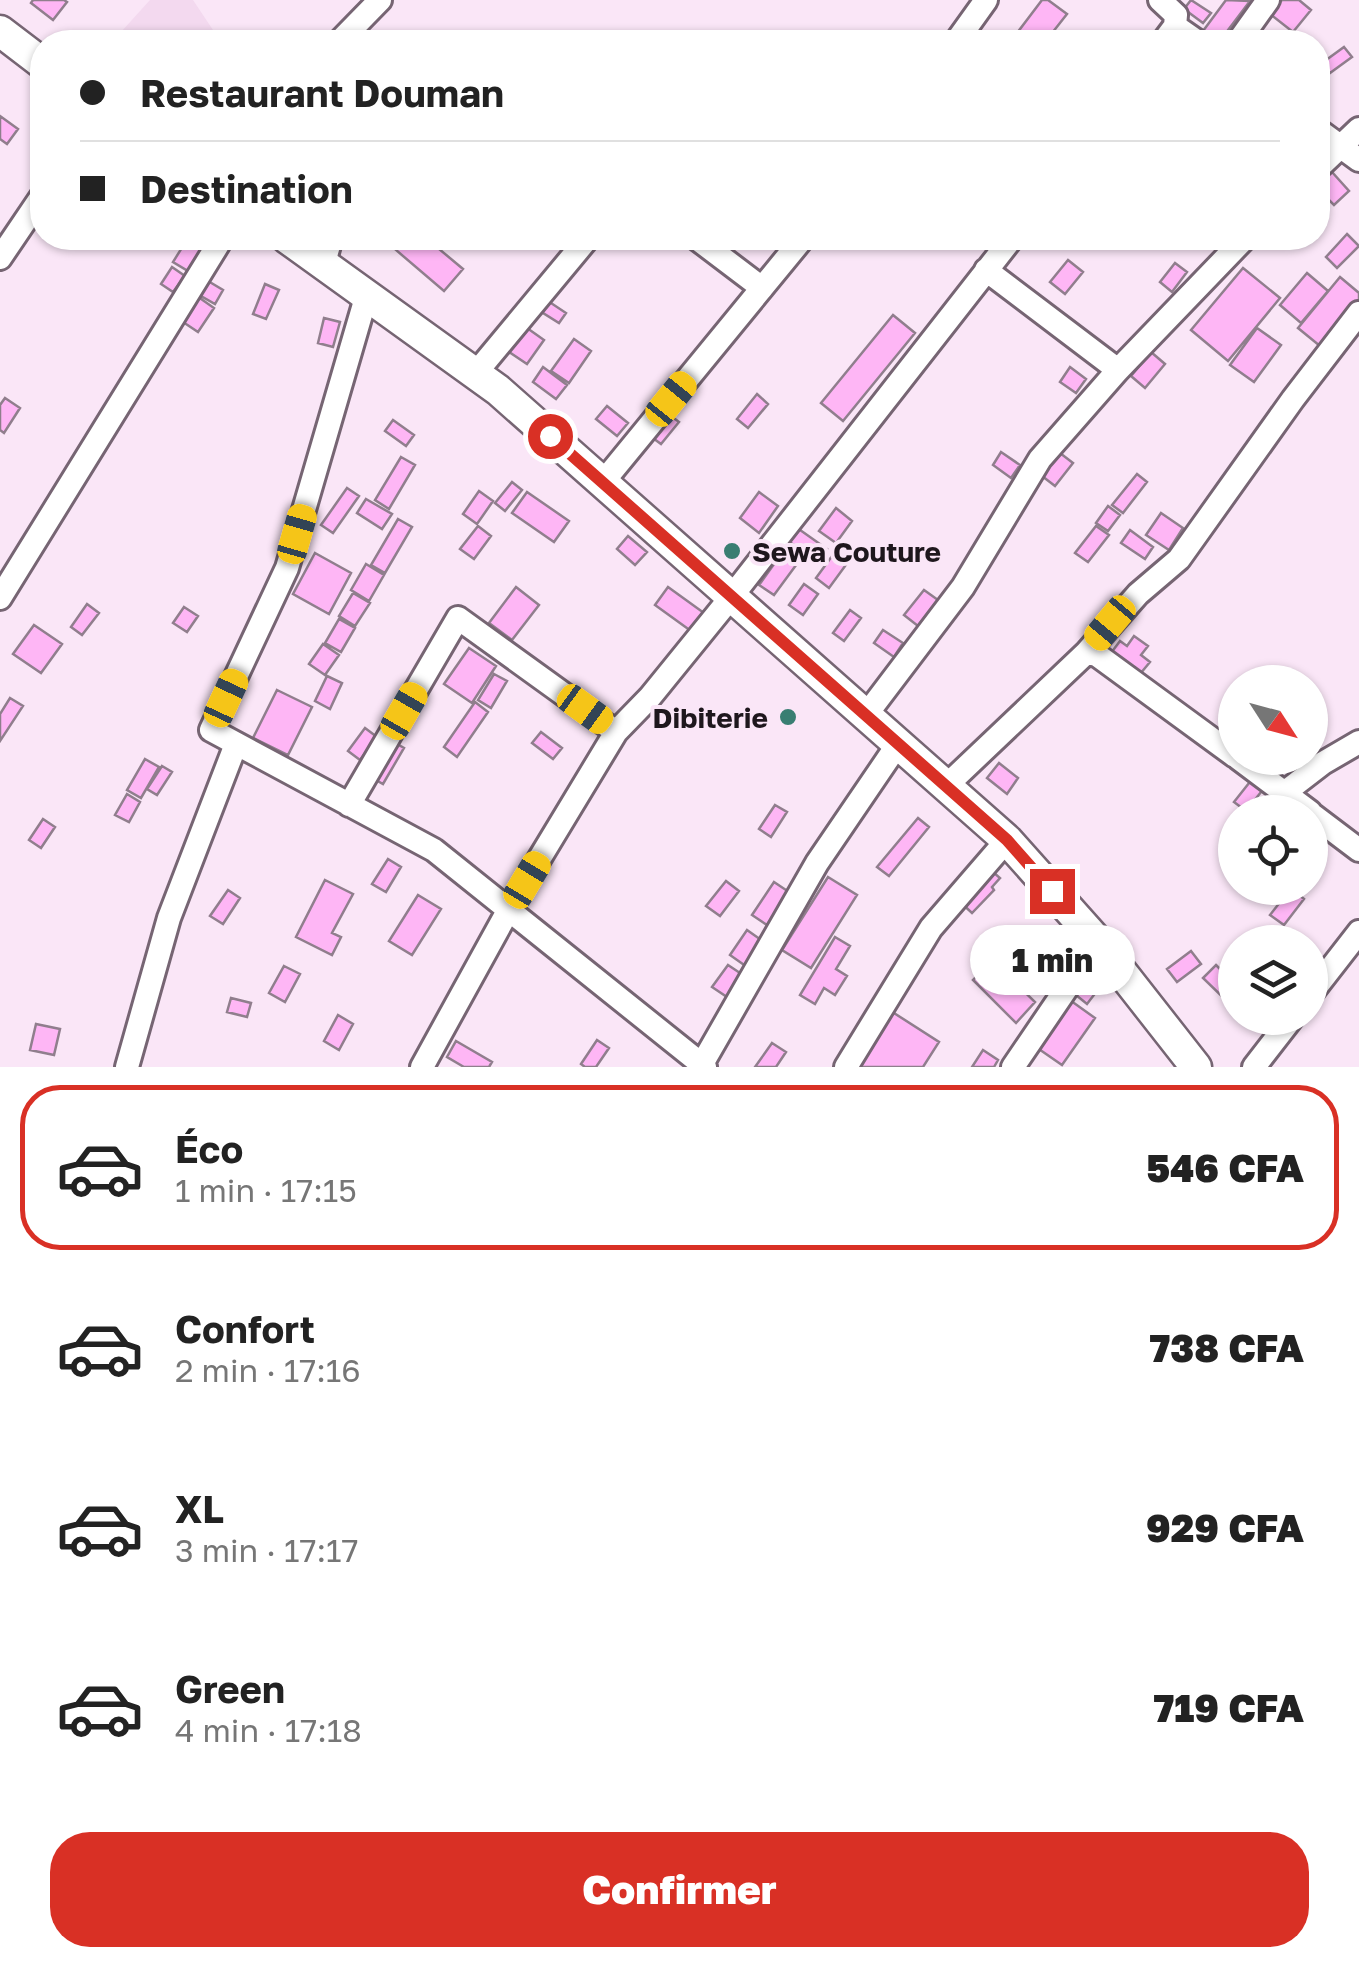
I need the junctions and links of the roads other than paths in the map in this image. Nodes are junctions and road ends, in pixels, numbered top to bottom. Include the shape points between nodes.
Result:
1 (986, 0) edge
2 (1160, 0) edge
3 (1268, 0) edge
4 (372, 2) edge
5 (349, 30) edge
6 (965, 30) edge
7 (1171, 30) edge
8 (1247, 30) edge
9 (0, 31) edge
10 (30, 54) edge
11 (1359, 129) edge
12 (1350, 153) edge
13 (30, 214) edge
14 (215, 250) edge
15 (328, 250) edge
16 (578, 250) edge
17 (712, 250) edge
18 (793, 250) edge
19 (1002, 250) edge
20 (1233, 250) edge
21 (0, 258) edge
22 (986, 270) junction
23 (762, 288) junction
24 (367, 294) junction
25 (1359, 313) edge
26 (1118, 370) junction
27 (475, 374) junction
28 (603, 482) junction
29 (732, 596) junction
30 (0, 598) edge
31 (1086, 652) junction
32 (866, 715) junction
33 (616, 732) junction
34 (1359, 742) edge
35 (1218, 743) edge
36 (236, 744) junction
37 (898, 744) junction
38 (1261, 775) edge
39 (946, 786) junction
40 (1284, 793) junction
41 (1287, 795) edge
42 (349, 804) junction
43 (1328, 827) edge
44 (1007, 840) junction
45 (1359, 850) edge
46 (510, 909) junction
47 (1359, 932) edge
48 (1098, 942) junction
49 (1328, 972) edge
50 (1279, 1035) edge
51 (703, 1066) edge
52 (127, 1067) edge
53 (422, 1067) edge
54 (846, 1067) edge
55 (1012, 1067) edge
56 (1196, 1067) edge
57 (1254, 1067) edge

1 - 6 street
2 - 7 street via 1176,16
3 - 8 street
4 - 5 street
9 - 10 street
11 - 12 street
13 - 21 street
14 - 30 street
15 - 24 street
16 - 27 street
17 - 23 street
18 - 23 street
19 - 22 street
20 - 26 street
22 - 26 street
22 - 29 street
23 - 28 street
24 - 27 street
24 - 36 street via 287,568 211,730
25 - 31 street via 1179,559
26 - 32 street via 1040,459 963,587
27 - 28 street
28 - 29 street
29 - 32 street
29 - 33 street
31 - 35 street
31 - 39 street
32 - 37 street
33 - 42 street via 458,618
33 - 46 street
34 - 40 street
36 - 42 street
36 - 52 street via 169,918
37 - 39 street
37 - 51 street via 818,863
38 - 40 street
39 - 44 street
40 - 41 street
42 - 46 street via 434,850
43 - 45 street
44 - 48 street
44 - 54 street via 931,928
46 - 51 street
46 - 53 street
47 - 49 street
48 - 55 street
48 - 56 street
50 - 57 street

